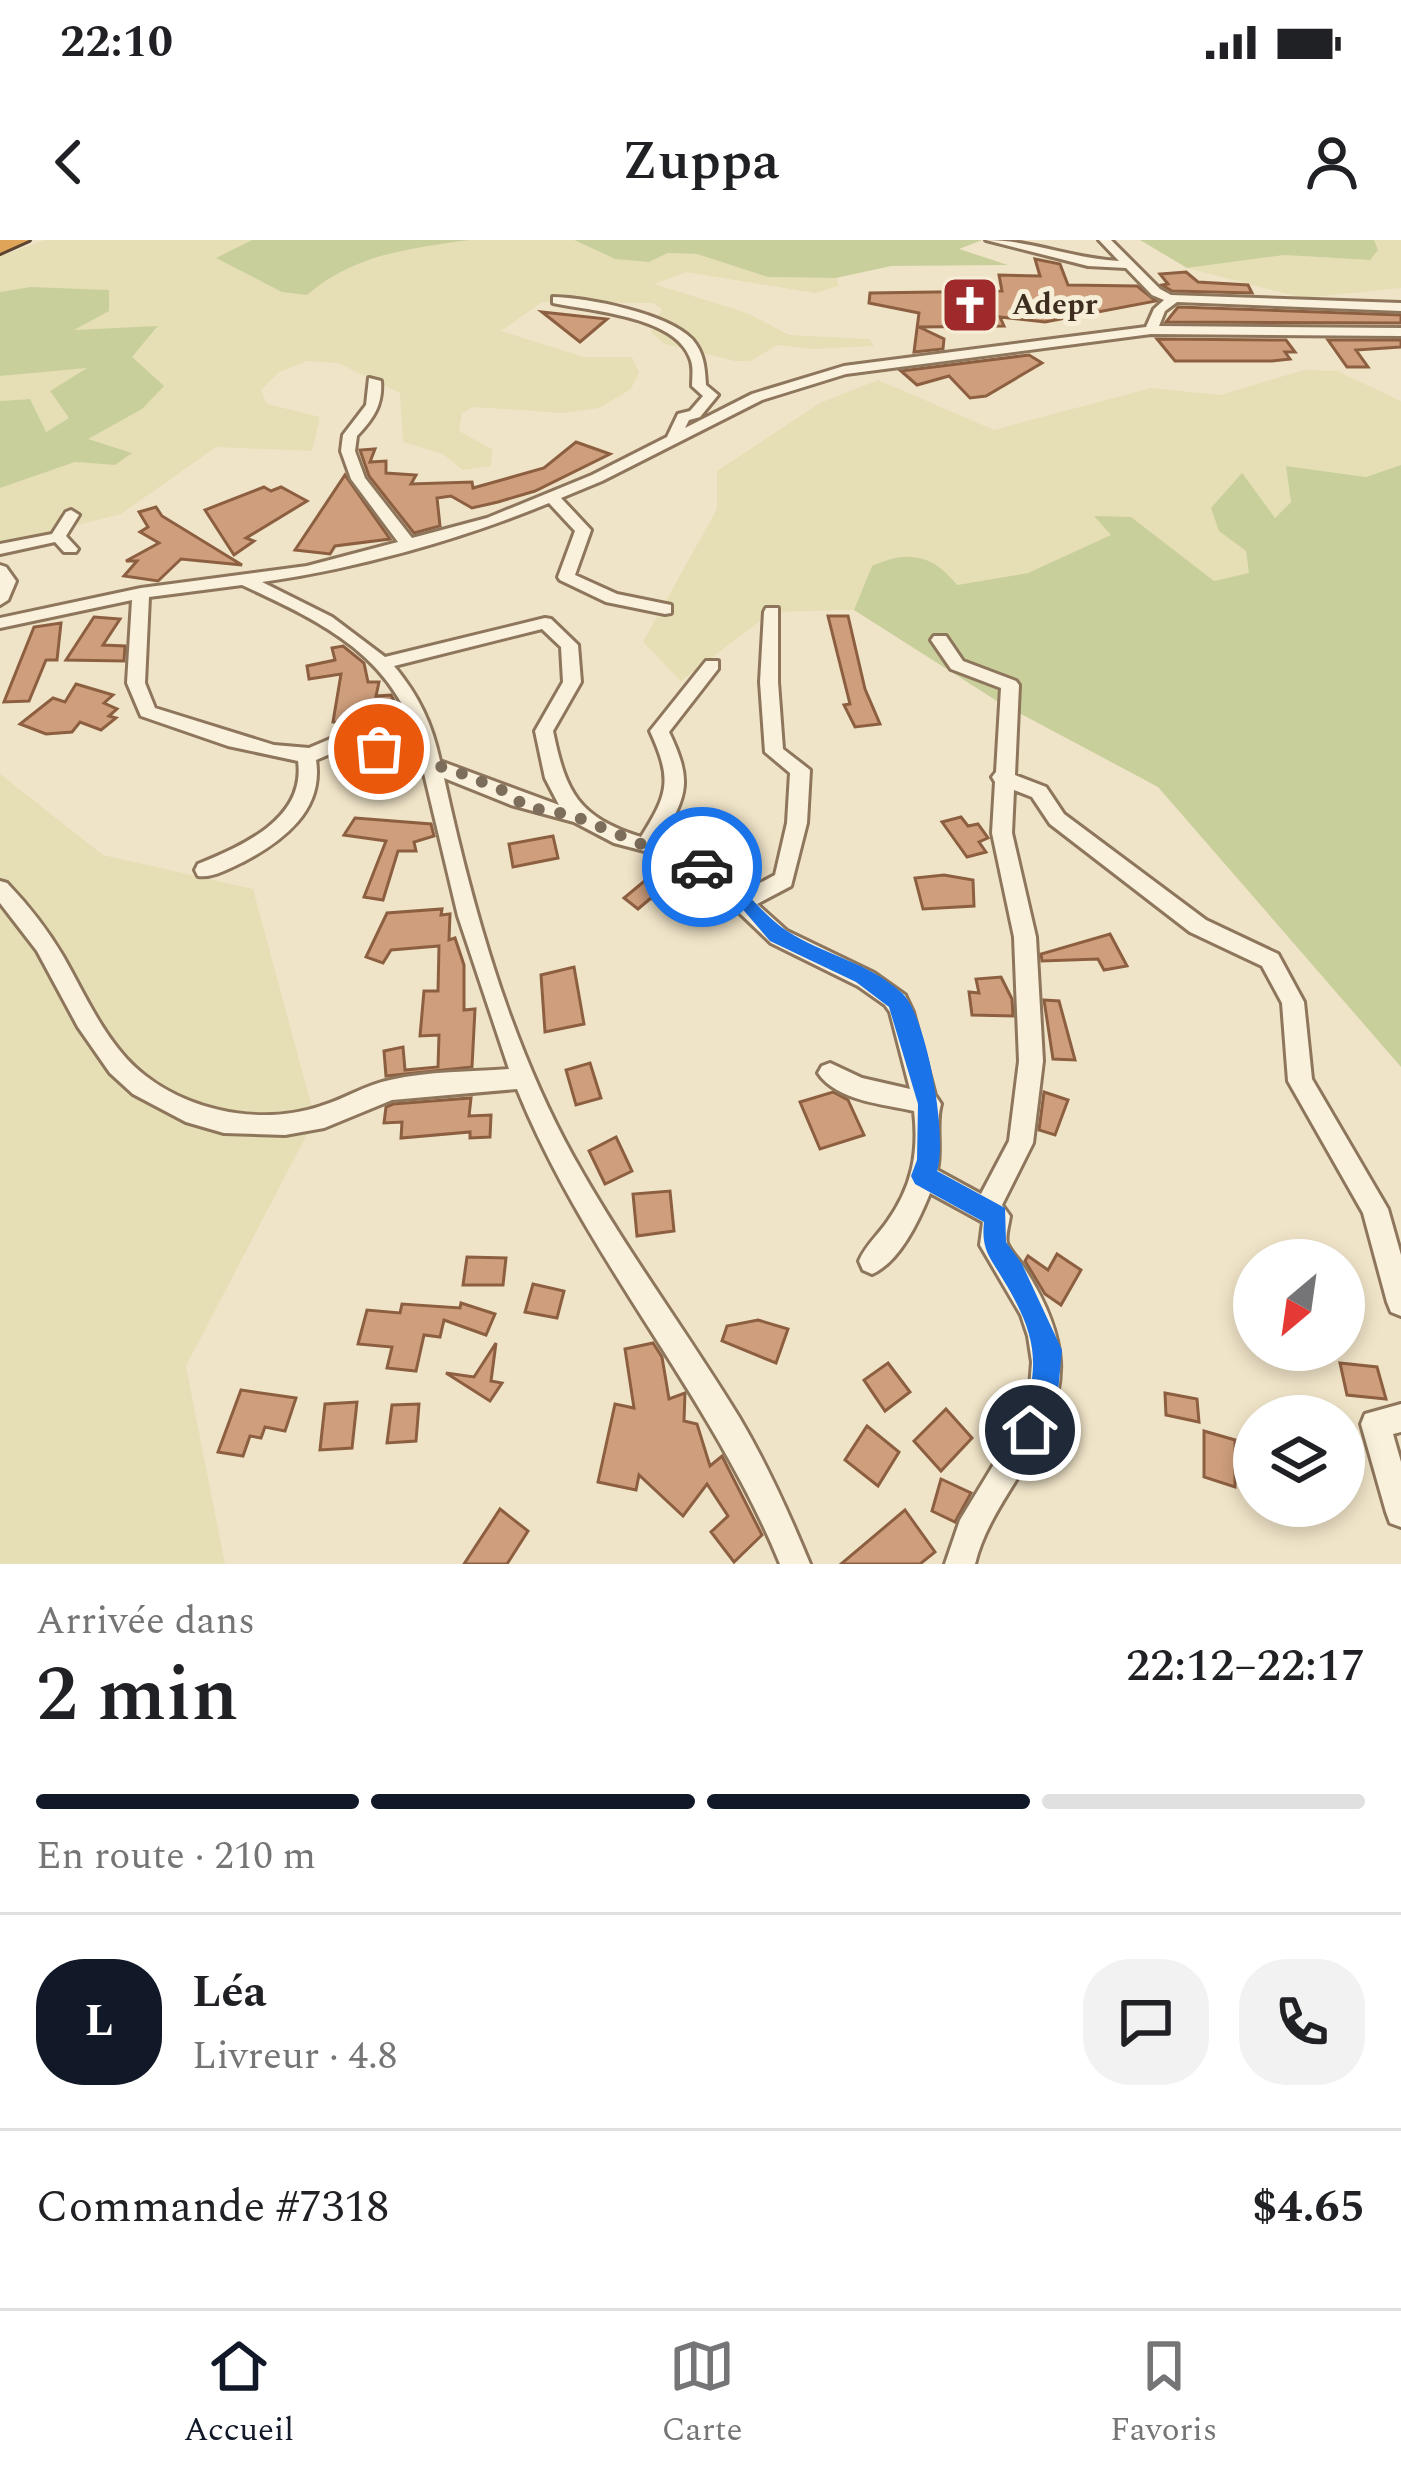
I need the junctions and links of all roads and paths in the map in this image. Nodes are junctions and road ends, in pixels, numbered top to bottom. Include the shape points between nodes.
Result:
1 (19, 240) edge
2 (992, 240) edge
3 (1105, 240) edge
4 (0, 247) edge
5 (1128, 265) junction
6 (1172, 300) junction
7 (557, 301) dead end
8 (1401, 307) edge
9 (1151, 330) junction
10 (1401, 332) edge
11 (374, 381) dead end
12 (673, 440) junction
13 (553, 498) junction
14 (71, 515) dead end
15 (409, 545) junction
16 (0, 549) edge
17 (0, 569) edge
18 (244, 580) junction
19 (141, 593) junction
20 (0, 600) edge
21 (665, 608) dead end
22 (772, 612) dead end
23 (0, 622) edge
24 (940, 640) dead end
25 (386, 662) junction
26 (712, 665) dead end
27 (307, 755) junction
28 (431, 764) junction
29 (1002, 776) junction
30 (572, 815) junction
31 (646, 846) junction
32 (205, 870) dead end
33 (0, 889) edge
34 (746, 900) junction
35 (830, 1073) dead end
36 (520, 1078) junction
37 (929, 1104) junction
38 (923, 1176) junction
39 (986, 1209) junction
40 (872, 1261) dead end
41 (1401, 1302) edge
42 (1401, 1418) edge
43 (1401, 1512) edge
44 (795, 1564) edge
45 (959, 1564) edge

1 - 4 highway
2 - 5 street
3 - 5 street
5 - 6 street
6 - 8 street
6 - 9 street
7 - 12 street via 664,324 699,354 699,386 711,395 683,416
9 - 10 street
9 - 12 street via 844,370 757,397
11 - 15 street via 368,417 350,435 350,463
12 - 13 street
13 - 15 street
13 - 21 street via 583,530 566,577 612,598
14 - 16 street via 64,543
15 - 18 street
17 - 20 street via 8,581
18 - 19 street
18 - 25 street
19 - 23 street
19 - 27 street via 135,635 143,707 207,736
22 - 34 street via 771,731 774,752 800,770 797,823 784,880
24 - 29 street via 957,665 1010,685
25 - 28 street via 423,725
25 - 30 street via 545,622 569,645 572,682 544,731 552,777
26 - 31 street via 659,731 681,772
27 - 28 street via 346,740
27 - 32 street via 301,802 283,826
28 - 30 street via 525,807
28 - 36 street
29 - 39 street via 1006,866 1025,937 1031,1060 1021,1143
29 - 41 street via 1039,792 1057,819 1198,926 1270,960 1293,1002 1300,1081 1375,1209
30 - 31 street
31 - 34 street via 683,855
33 - 36 street via 60,961 100,1042 142,1090 177,1111 274,1124 315,1119 376,1093
34 - 37 street via 777,935 898,1002
35 - 37 street
36 - 44 street via 593,1216 731,1432
37 - 38 street
38 - 39 street
38 - 40 street via 902,1228
39 - 45 street via 997,1216 993,1245 1049,1350 1044,1402 974,1522
42 - 43 street via 1376,1424

